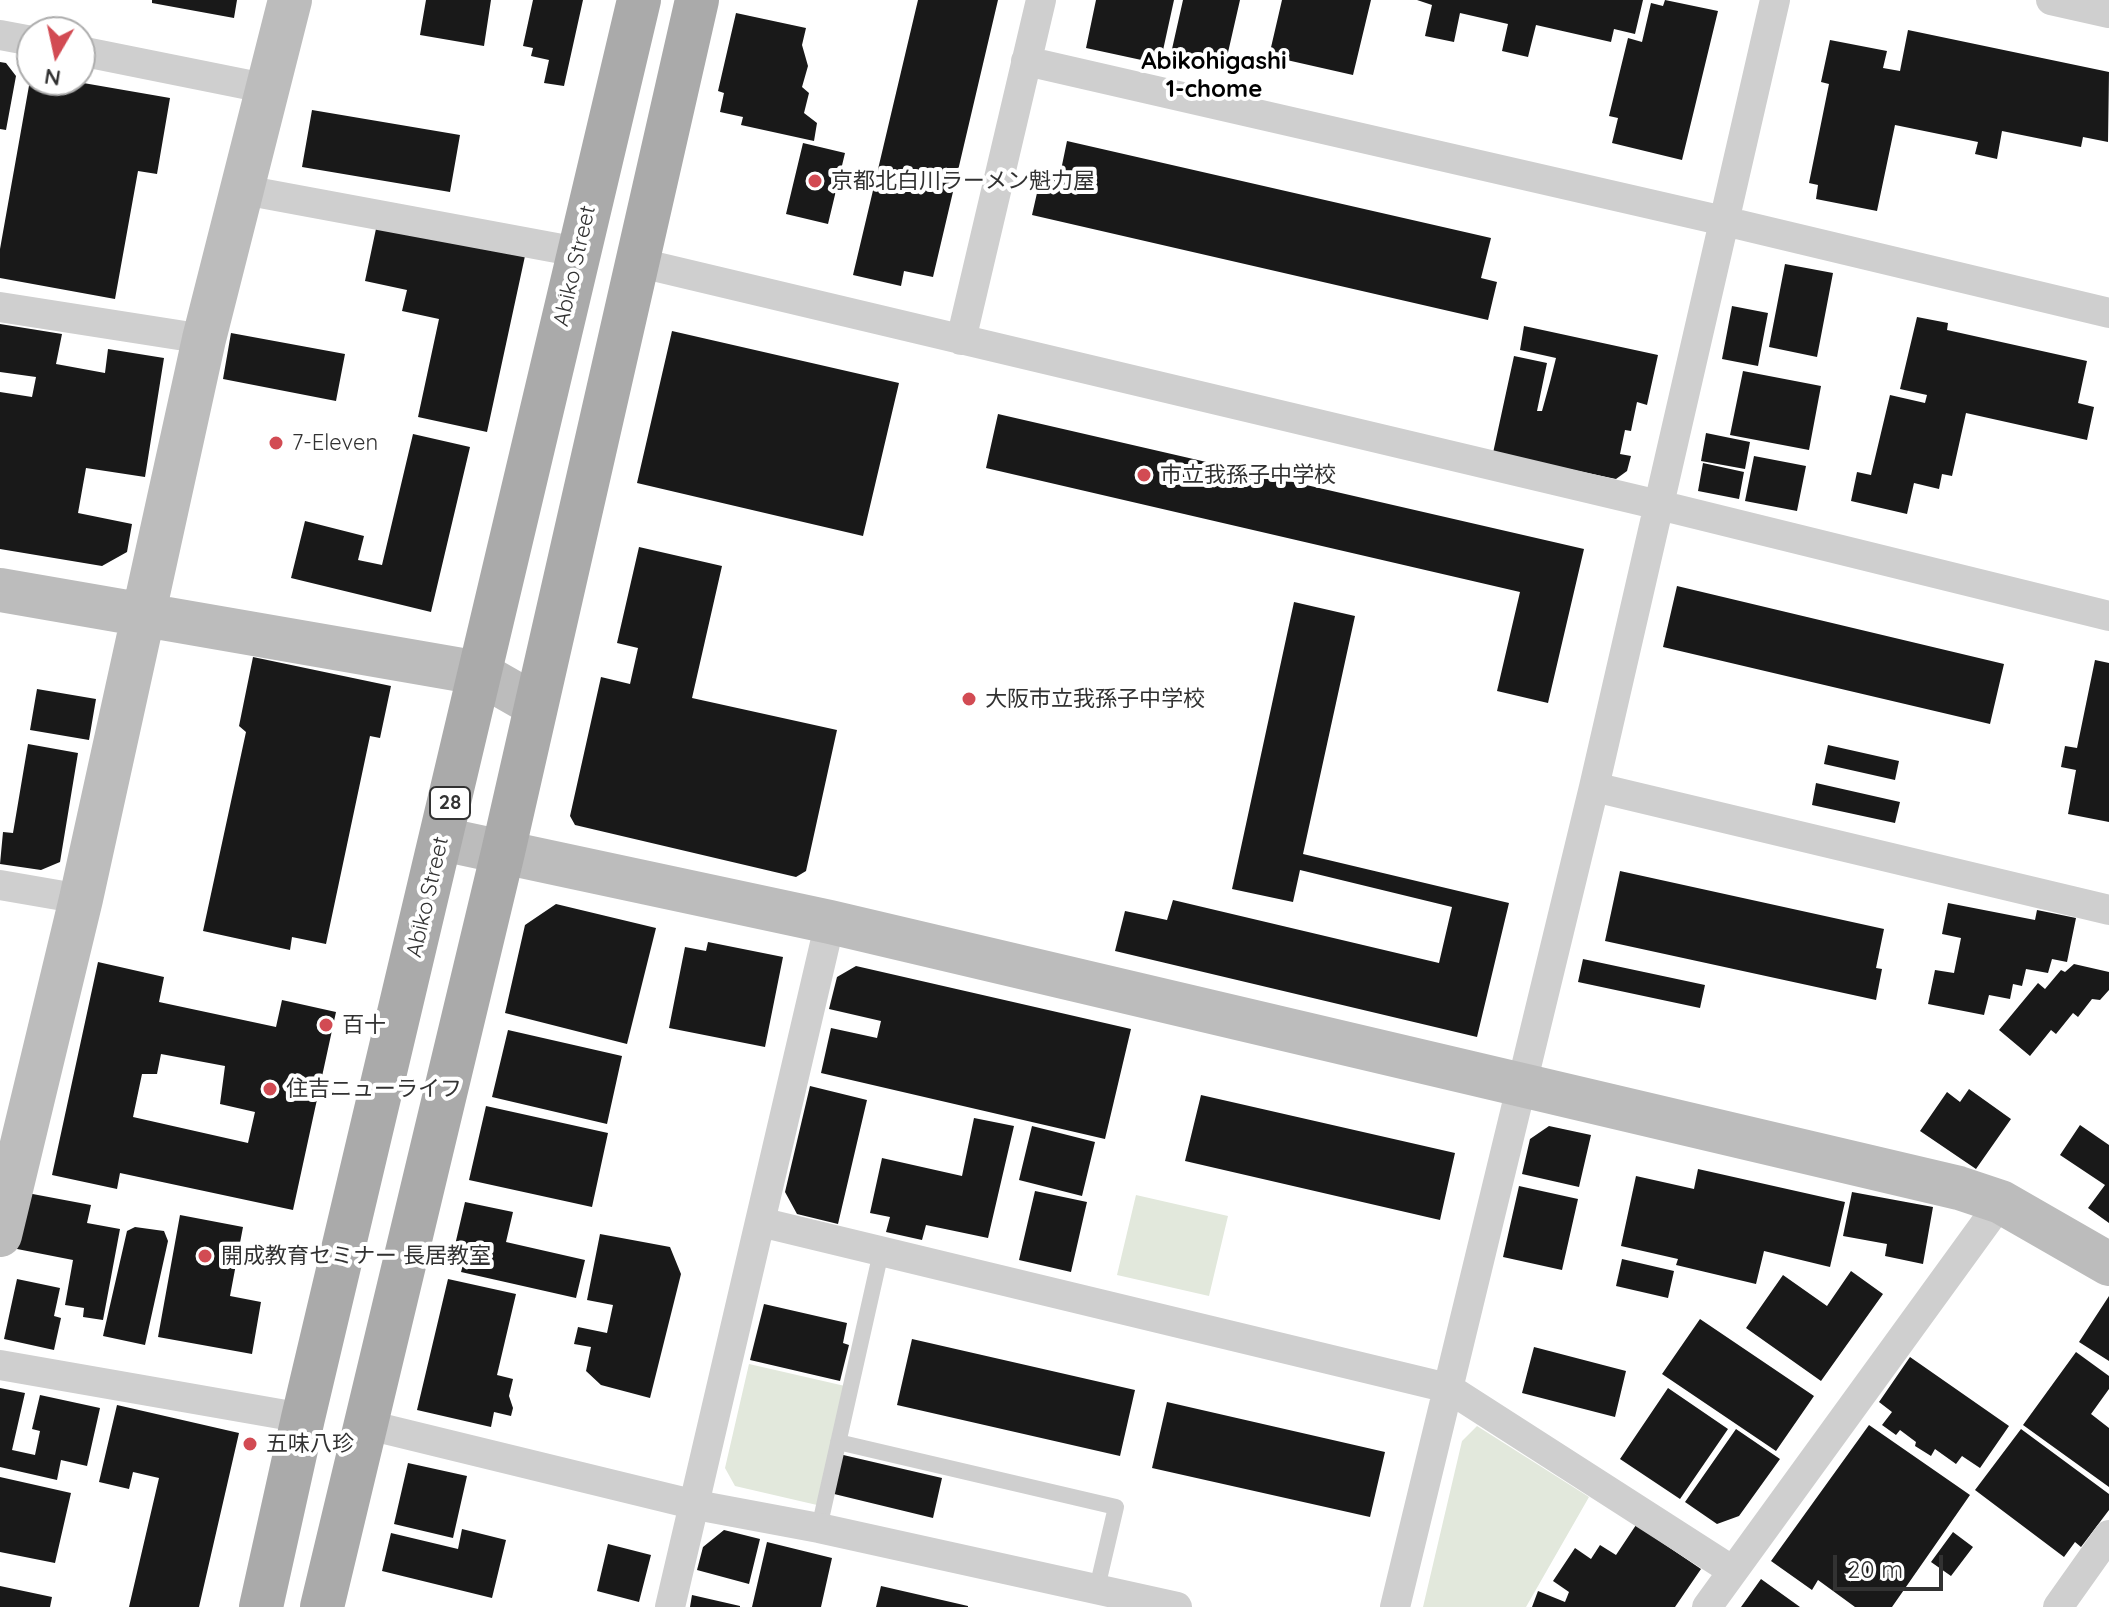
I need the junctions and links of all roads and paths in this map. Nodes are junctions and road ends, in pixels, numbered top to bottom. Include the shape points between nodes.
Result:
1 (290, 0) edge
2 (639, 0) edge
3 (697, 0) edge
4 (1041, 0) edge
5 (1775, 0) edge
6 (2051, 0) edge
7 (2109, 13) edge
8 (96, 54) edge
9 (1026, 61) junction
10 (269, 89) junction
11 (244, 190) junction
12 (1724, 221) junction
13 (578, 252) junction
14 (636, 262) junction
15 (0, 307) edge
16 (2109, 313) edge
17 (204, 339) junction
18 (961, 340) junction
19 (1659, 505) junction
20 (0, 590) edge
21 (144, 613) junction
22 (2109, 616) edge
23 (479, 673) junction
24 (535, 705) junction
25 (1594, 787) junction
26 (442, 839) junction
27 (503, 852) junction
28 (0, 885) edge
29 (81, 899) junction
30 (2109, 910) edge
31 (830, 922) junction
32 (1520, 1086) junction
33 (13, 1126) edge
34 (2001, 1202) junction
35 (760, 1222) junction
36 (0, 1235) edge
37 (881, 1252) junction
38 (2109, 1264) edge
39 (0, 1365) edge
40 (1448, 1388) junction
41 (303, 1418) junction
42 (364, 1424) junction
43 (838, 1442) junction
44 (696, 1505) junction
45 (819, 1528) junction
46 (2109, 1535) edge
47 (1733, 1571) junction
48 (1097, 1588) junction
49 (261, 1607) edge
50 (322, 1607) edge
51 (670, 1607) edge
52 (1177, 1607) edge
53 (1395, 1607) edge
54 (1707, 1607) edge
55 (2058, 1607) edge

1 - 10 street
2 - 13 main road, Abiko Street / 28
3 - 14 main road
4 - 9 street
5 - 12 street
6 - 7 street
8 - 10 street
9 - 12 street
9 - 18 street
10 - 11 street
11 - 13 street
11 - 17 street
12 - 16 street
12 - 19 street
13 - 23 main road, Abiko Street / 28
14 - 18 street
14 - 24 main road
15 - 17 street
17 - 21 street
18 - 19 street
19 - 22 street
19 - 25 street
20 - 21 street
21 - 23 street
21 - 29 street
23 - 24 street
23 - 26 main road, Abiko Street / 28
24 - 27 main road
25 - 30 street
25 - 32 street
26 - 27 street
26 - 41 main road, Abiko Street / 28
27 - 31 street
27 - 42 main road
28 - 29 street
29 - 33 street
31 - 32 street
31 - 35 street
32 - 34 street
32 - 40 street
33 - 36 street
34 - 38 street
34 - 47 street
35 - 37 street
35 - 44 street
37 - 40 street
37 - 43 lane
39 - 41 street
40 - 47 street
40 - 53 street
41 - 49 main road, Abiko Street / 28
42 - 44 street
42 - 50 main road
43 - 45 lane
43 - 48 lane via 1116,1507
44 - 45 street
44 - 51 street
45 - 48 street
46 - 55 street
47 - 54 street
48 - 52 street

